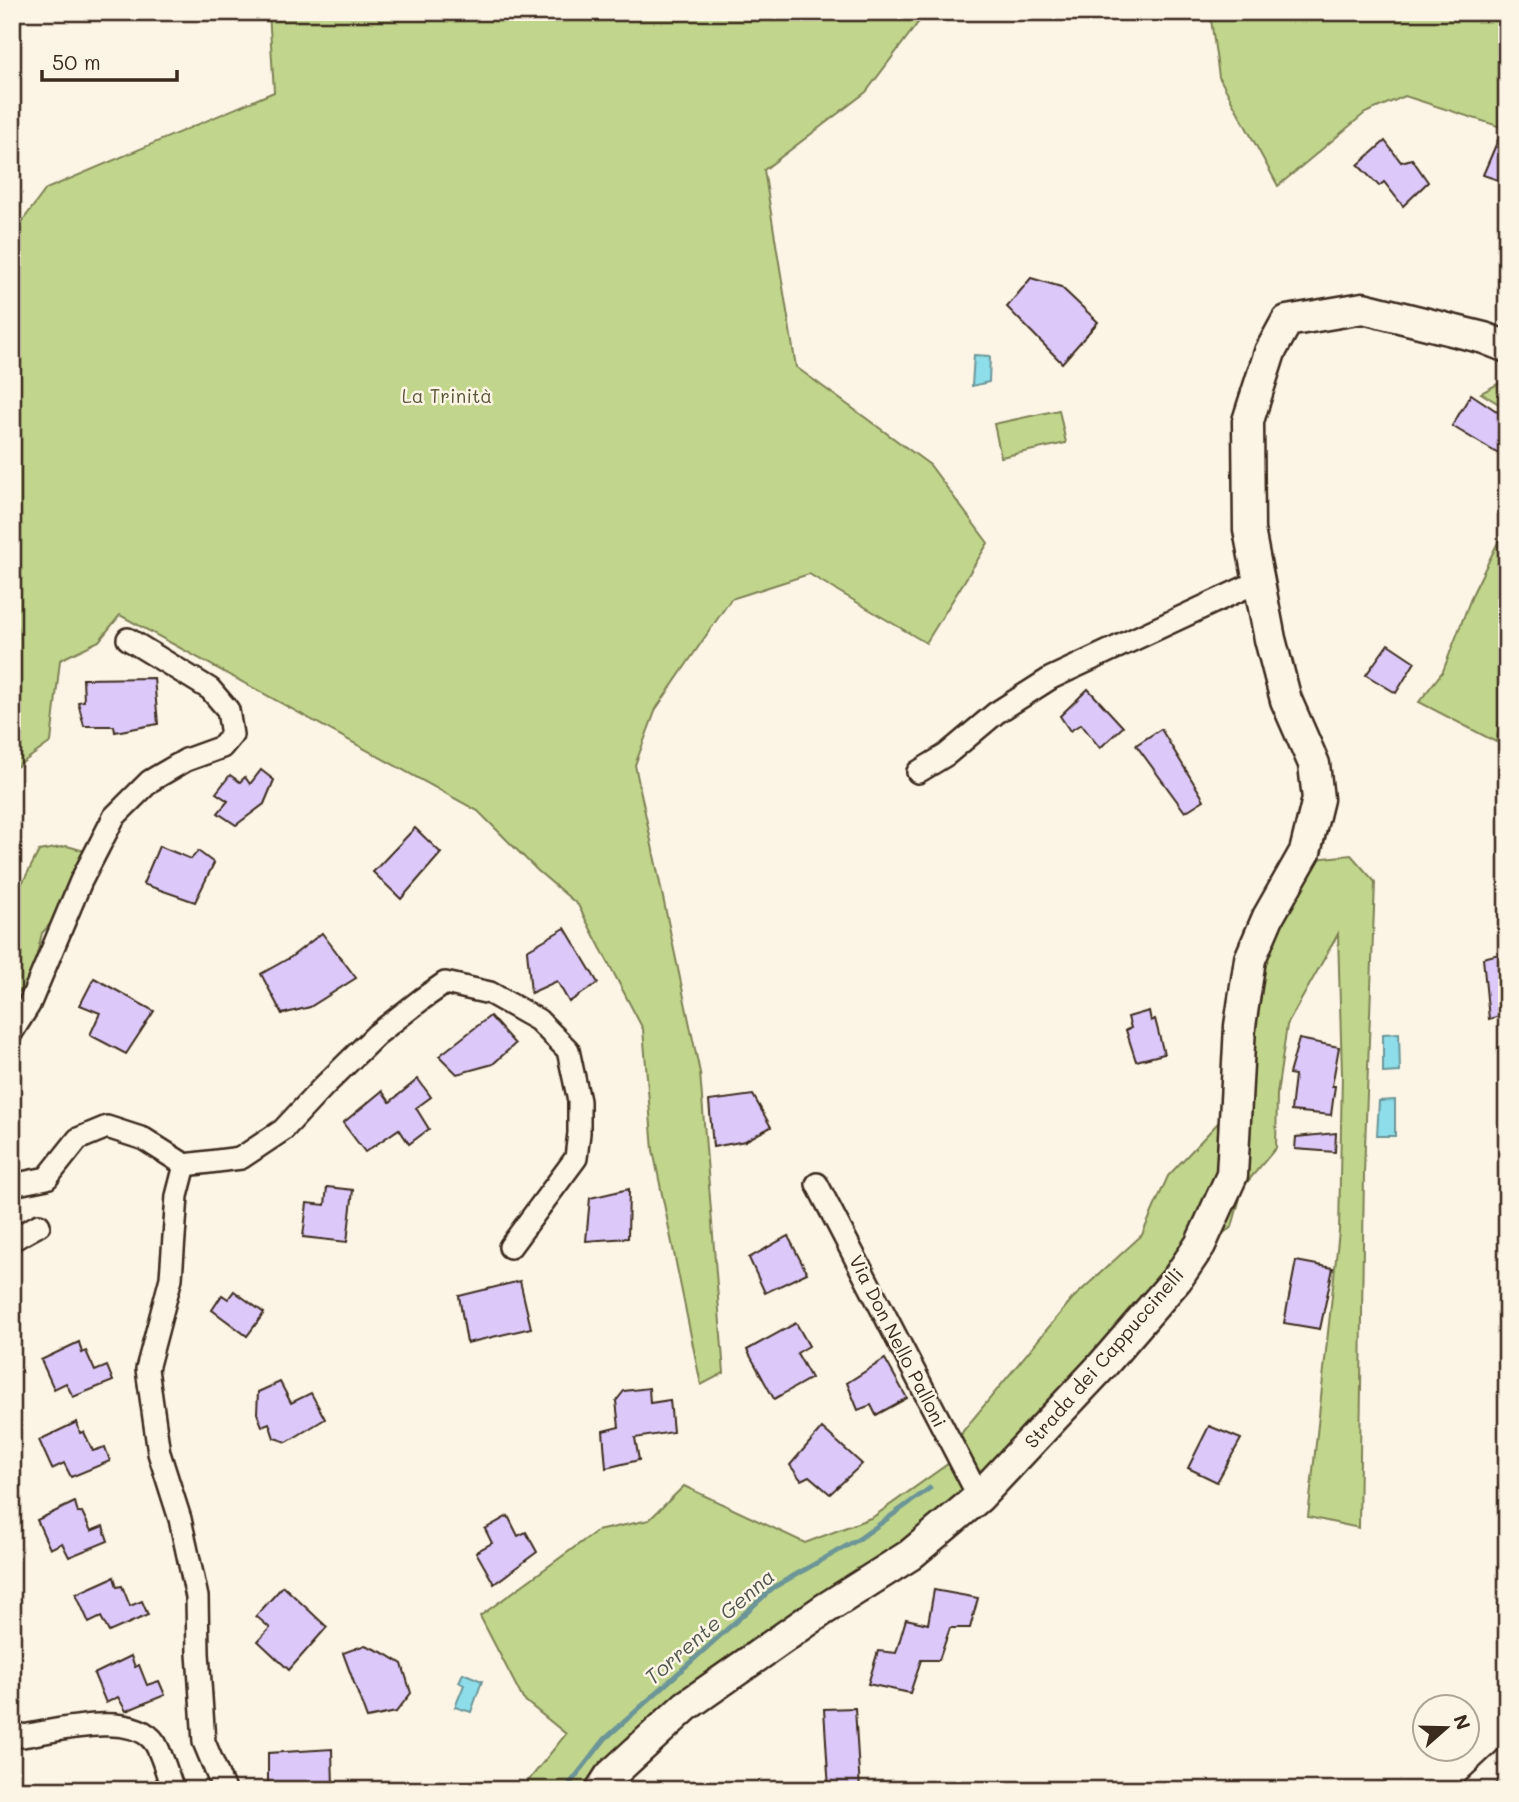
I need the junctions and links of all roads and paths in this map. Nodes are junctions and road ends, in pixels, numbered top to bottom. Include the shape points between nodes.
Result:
1 (1507, 347) edge
2 (1259, 581) junction
3 (128, 639) dead end
4 (918, 772) dead end
5 (12, 1032) edge
6 (185, 1165) junction
7 (817, 1184) dead end
8 (12, 1185) edge
9 (39, 1225) dead end
10 (12, 1240) edge
11 (510, 1247) dead end
12 (979, 1497) junction
13 (12, 1731) edge
14 (1507, 1758) edge
15 (173, 1790) edge
16 (224, 1790) edge
17 (601, 1790) edge
18 (1473, 1790) edge

1 - 2 street, Strada dei Cappuccinelli via 1363,308 1287,321 1270,352 1248,421 1249,530
2 - 4 street via 1051,678
2 - 12 street, Strada dei Cappuccinelli via 1286,700 1314,764 1318,799 1305,852 1268,917 1251,959 1240,1026 1232,1175 1200,1245 1177,1279
3 - 5 street via 210,689 228,710 232,735 222,747 150,781 114,817 81,881 29,1005
6 - 8 street via 144,1139 107,1127 78,1139 47,1178
6 - 11 street via 241,1158 283,1130 376,1035 445,983 491,993 538,1020 568,1050 579,1101 576,1158
6 - 16 street via 177,1196 171,1278 147,1369 159,1453 197,1597 204,1742
7 - 12 street, Via Don Nello Palloni
9 - 10 street
12 - 17 street, Strada dei Cappuccinelli via 910,1555 686,1706 610,1776
13 - 15 street via 23,1736 123,1725 143,1732 155,1743
14 - 18 street

